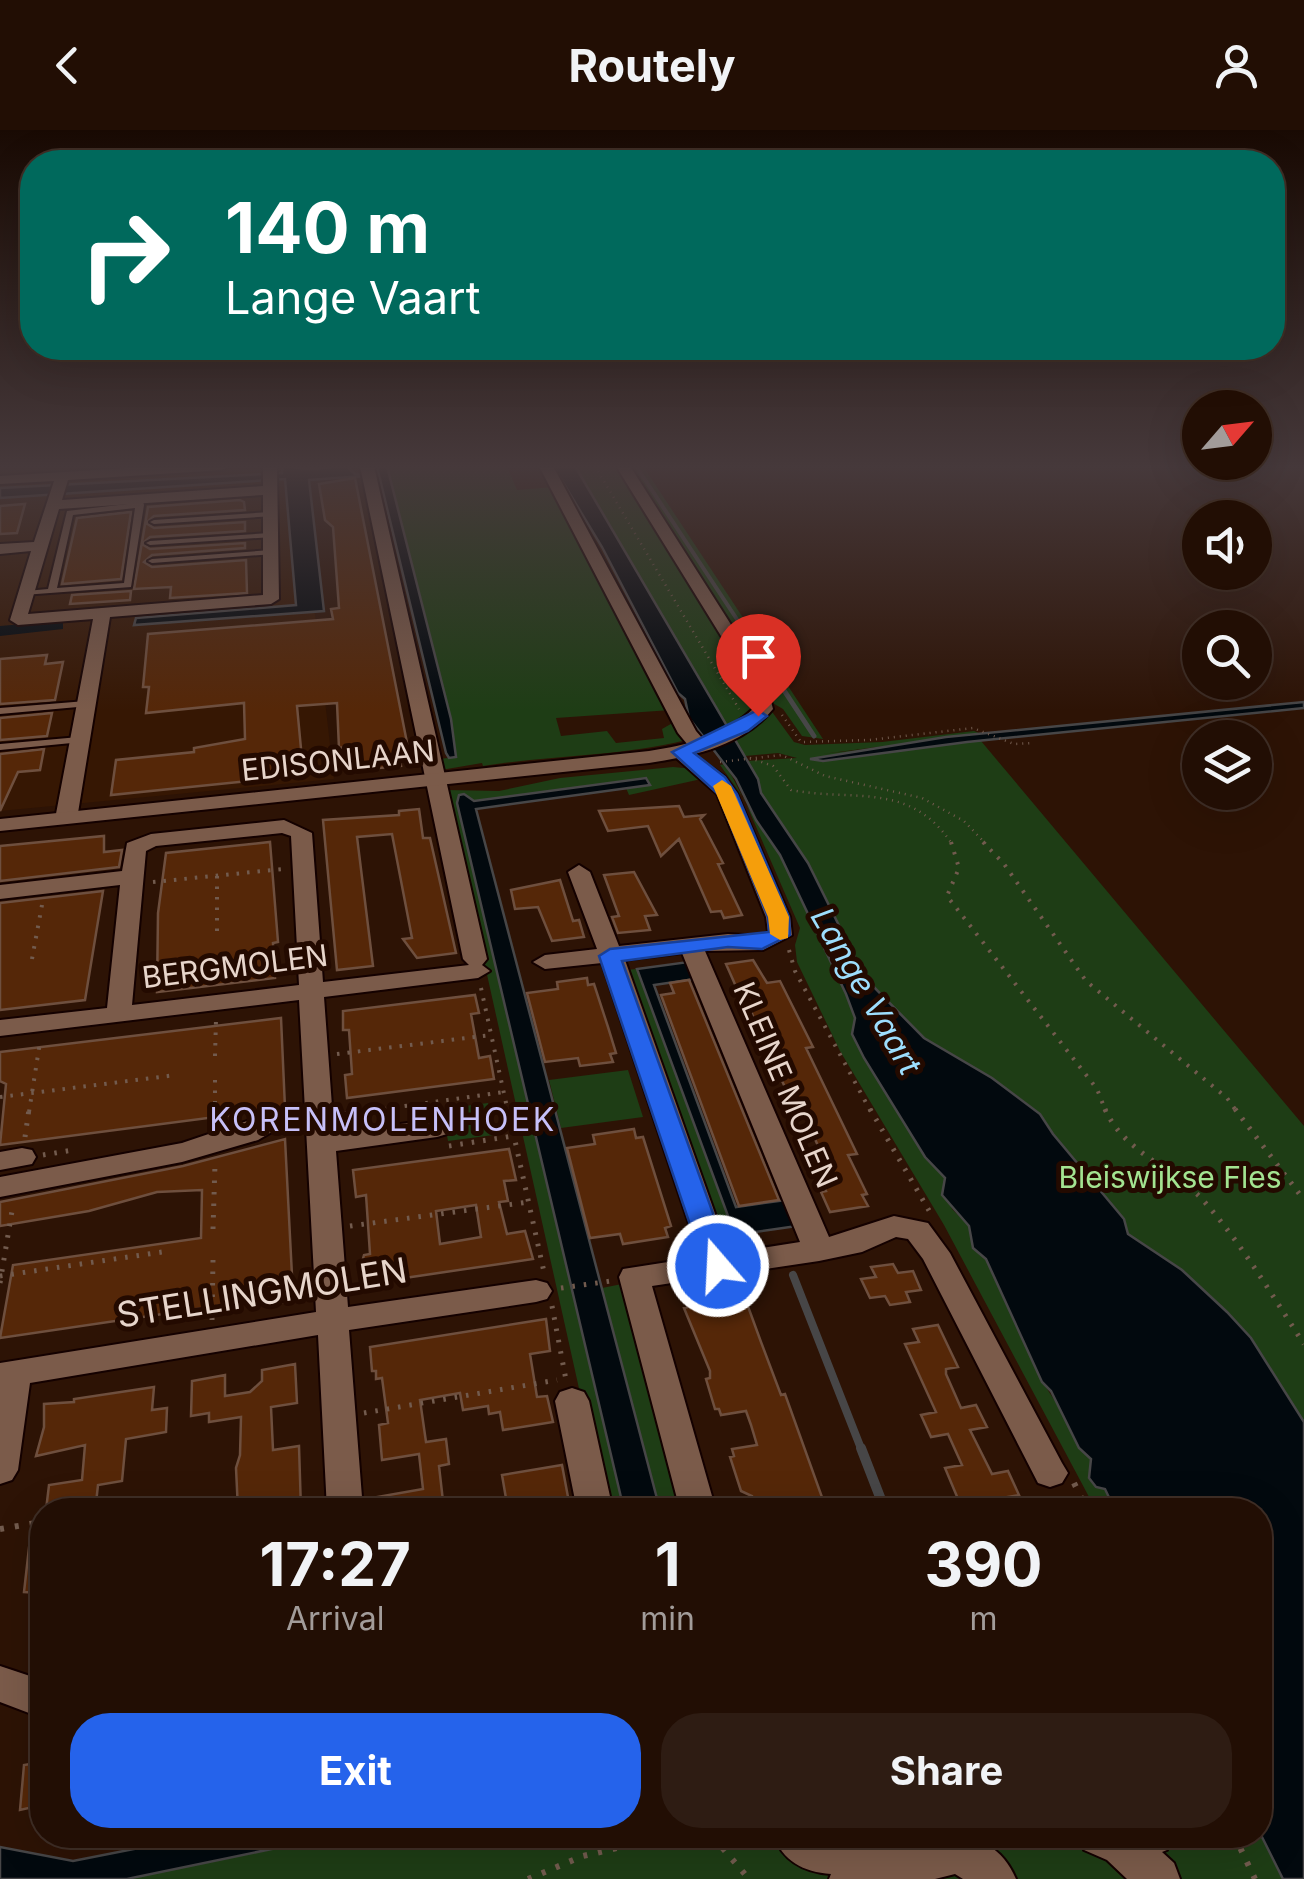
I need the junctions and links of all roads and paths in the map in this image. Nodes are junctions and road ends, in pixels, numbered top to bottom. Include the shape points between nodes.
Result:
1 (133, 548) edge
2 (204, 548) edge
3 (270, 548) edge
4 (385, 548) edge
5 (589, 548) edge
6 (641, 548) edge
7 (674, 548) edge
8 (0, 549) edge
9 (38, 549) junction
10 (62, 550) joint
11 (152, 560) dead end
12 (52, 591) junction
13 (26, 593) junction
14 (102, 614) junction
15 (763, 700) junction
16 (86, 704) junction
17 (0, 711) edge
18 (741, 719) junction
19 (80, 740) junction
20 (1034, 742) dead end
21 (0, 747) edge
22 (690, 749) junction
23 (750, 758) junction
24 (720, 762) dead end
25 (436, 782) junction
26 (66, 819) junction
27 (0, 825) edge
28 (302, 866) junction
29 (579, 872) dead end
30 (217, 876) junction
31 (130, 881) junction
32 (45, 887) junction
33 (0, 892) edge
34 (217, 934) dead end
35 (691, 946) junction
36 (610, 956) junction
37 (32, 960) dead end
38 (545, 962) dead end
39 (476, 965) junction
40 (311, 991) junction
41 (216, 1002) junction
42 (119, 1014) junction
43 (0, 1028) edge
44 (491, 1035) junction
45 (215, 1056) dead end
46 (316, 1056) junction
47 (176, 1075) dead end
48 (504, 1092) junction
49 (0, 1097) edge
50 (265, 1124) dead end
51 (437, 1128) dead end
52 (319, 1131) junction
53 (0, 1187) edge
54 (1304, 1200) edge
55 (529, 1202) junction
56 (324, 1230) junction
57 (820, 1250) junction
58 (162, 1252) dead end
59 (213, 1260) dead end
60 (718, 1266) junction
61 (0, 1276) edge
62 (616, 1280) dead end
63 (547, 1285) junction
64 (331, 1321) junction
65 (212, 1339) junction
66 (1304, 1344) edge
67 (7, 1375) edge
68 (569, 1390) junction
69 (338, 1418) junction
70 (0, 1470) edge
71 (1050, 1473) dead end
72 (344, 1498) edge
73 (592, 1498) edge
74 (695, 1498) edge
75 (30, 1524) edge
76 (0, 1529) edge
77 (0, 1684) edge
78 (30, 1695) edge
79 (617, 1848) edge
80 (723, 1848) edge
81 (808, 1848) edge
82 (856, 1848) edge
83 (1132, 1848) edge
84 (1240, 1848) edge
85 (528, 1879) edge
86 (748, 1879) edge
87 (850, 1879) edge
88 (994, 1879) edge
89 (1158, 1879) edge
90 (1255, 1879) edge

1 - 12 lane via 128,586
2 - 11 lane
3 - 14 street via 271,600
4 - 25 street
5 - 22 street
6 - 18 path
7 - 15 street via 756,678
8 - 9 street
9 - 10 lane
9 - 13 street
10 - 12 lane
12 - 13 lane
13 - 14 street via 18,620
14 - 16 street
15 - 18 street via 764,709
15 - 20 path via 801,742 973,728
16 - 17 lane
16 - 19 street
18 - 22 street, EDISONLAAN
19 - 21 lane
19 - 26 street
22 - 25 street, EDISONLAAN
22 - 35 street via 728,794 782,930 768,942
23 - 24 path
23 - 54 path via 782,755 825,776 922,798 964,822 1004,864 1086,982 1227,1098
23 - 66 path via 773,766 790,790 905,800 934,818 962,860 947,896 959,915 1097,1090 1120,1134 1198,1195 1233,1236
25 - 26 street, EDISONLAAN
25 - 39 street
26 - 27 street, EDISONLAAN
28 - 30 path
28 - 31 street via 295,828 140,843
28 - 40 street
29 - 36 street
30 - 31 path
30 - 34 path
31 - 32 street
31 - 42 street
32 - 33 street
32 - 37 path
35 - 36 street
35 - 57 street, KLEINE MOLEN
36 - 38 street
36 - 60 street
39 - 40 street, BERGMOLEN
39 - 44 path
40 - 41 street, BERGMOLEN
40 - 46 street
41 - 42 street, BERGMOLEN
41 - 45 path
42 - 43 street, BERGMOLEN
44 - 46 path
44 - 48 path
46 - 52 street
47 - 49 path
48 - 52 path
48 - 55 path
50 - 53 street via 215,1144
51 - 52 street
52 - 56 street
55 - 56 path
55 - 63 path
56 - 64 street
57 - 60 street
57 - 71 street via 894,1226 925,1236
58 - 61 path
59 - 65 path
60 - 74 street via 634,1277
62 - 63 path
63 - 64 street, STELLINGMOLEN
63 - 68 path
64 - 65 street, STELLINGMOLEN
64 - 69 street
65 - 67 street, STELLINGMOLEN
67 - 70 street
68 - 69 path
68 - 73 street
69 - 72 street
75 - 76 path
77 - 78 street
79 - 85 path
80 - 86 path
81 - 82 street
83 - 89 street
84 - 90 path
87 - 88 street via 955,1852 976,1860

